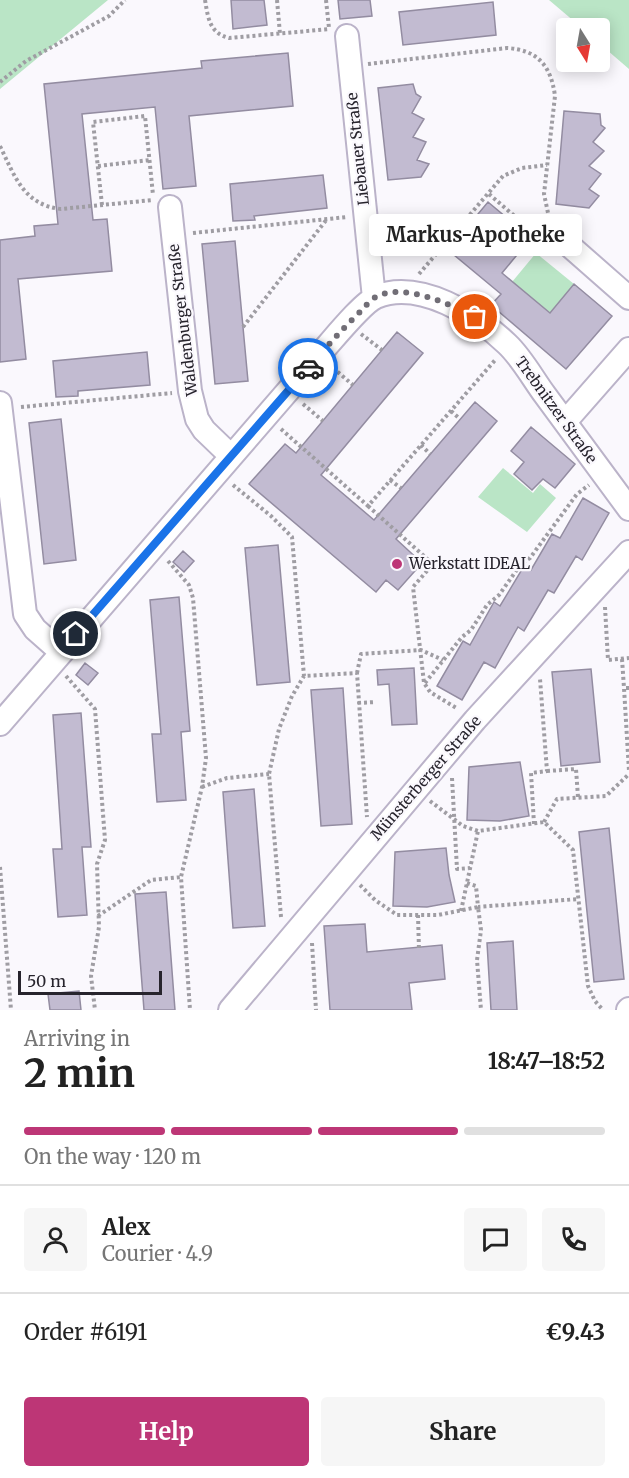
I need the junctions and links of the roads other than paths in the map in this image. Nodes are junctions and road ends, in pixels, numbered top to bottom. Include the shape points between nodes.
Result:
1 (338, 33) road end
2 (162, 203) road end
3 (571, 248) road end
4 (374, 298) junction
5 (629, 298) edge
6 (629, 349) edge
7 (0, 403) edge
8 (1, 409) edge
9 (565, 422) junction
10 (224, 464) junction
11 (629, 509) edge
12 (629, 552) edge
13 (57, 657) junction
14 (0, 724) edge
15 (230, 1010) edge

1 - 4 street, Liebauer Straße via 350,66
2 - 10 street, Waldenburger Straße via 173,235 190,392 197,419
3 - 5 street
4 - 9 street, Trebnitzer Straße via 403,292 450,304 475,317 509,345
4 - 10 street via 347,323
6 - 9 street
7 - 8 street
8 - 13 street via 25,614
9 - 11 street, Trebnitzer Straße
10 - 13 street
12 - 15 street, Münsterberger Straße via 475,720
13 - 14 street

